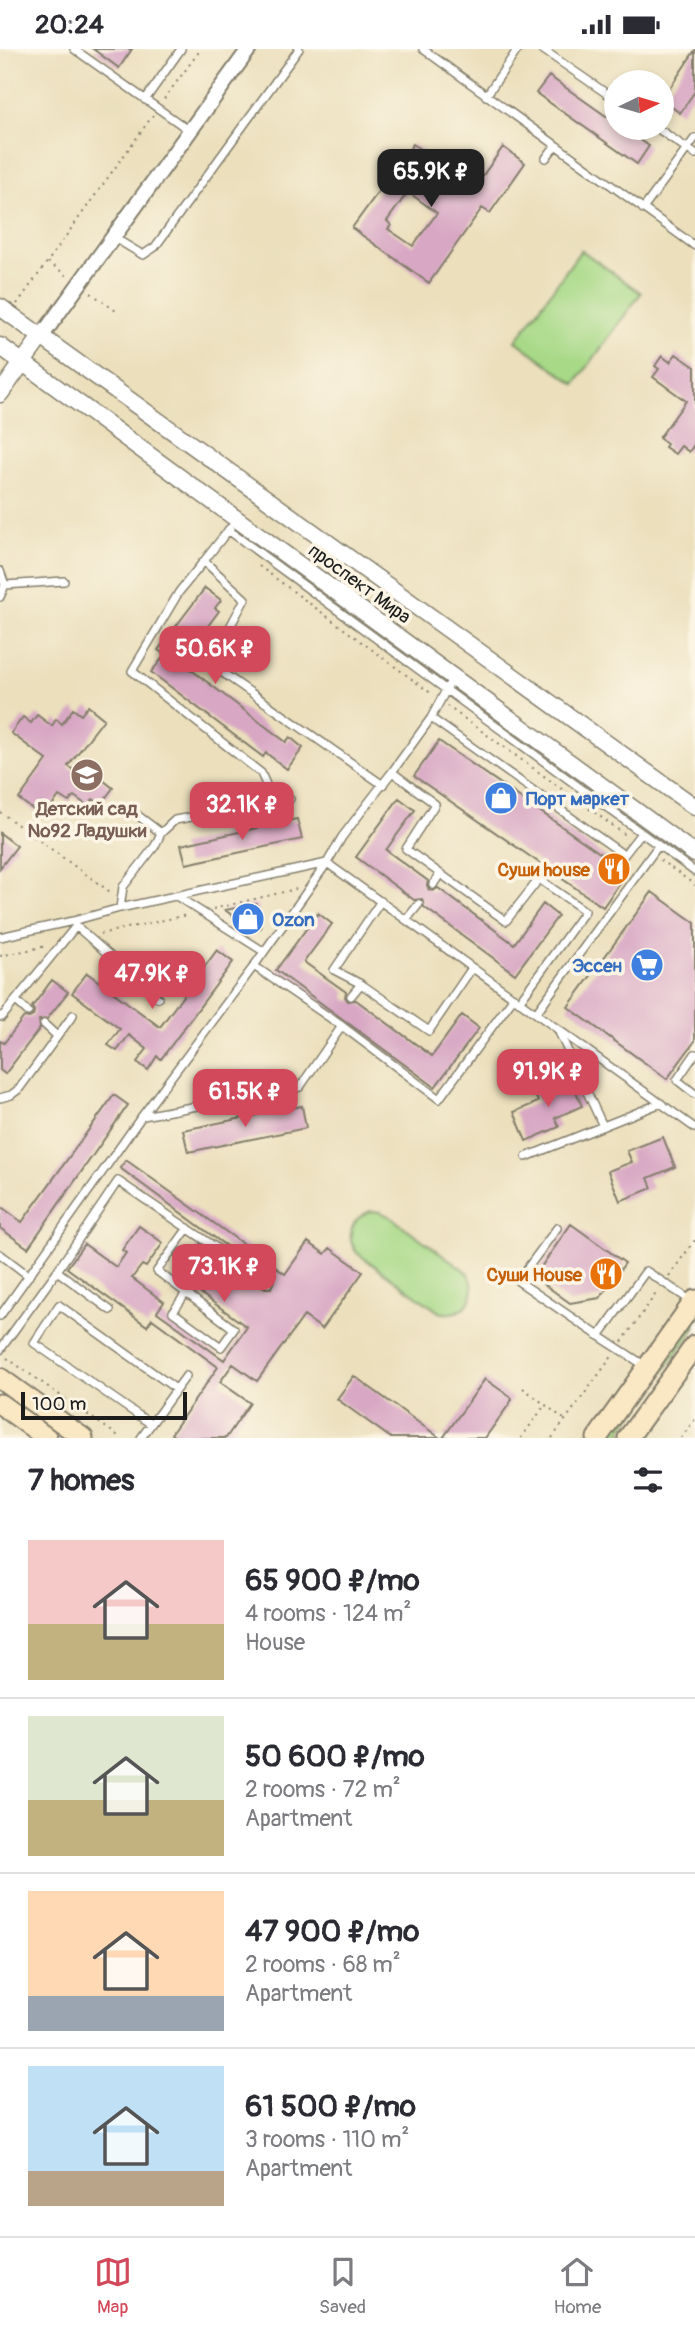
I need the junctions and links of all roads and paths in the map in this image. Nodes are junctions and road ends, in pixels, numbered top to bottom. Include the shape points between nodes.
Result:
1 (74, 49) edge
2 (201, 49) edge
3 (249, 49) edge
4 (423, 49) edge
5 (518, 49) edge
6 (542, 49) edge
7 (178, 50) edge
8 (298, 50) edge
9 (306, 58) dead end
10 (604, 92) edge
11 (486, 96) junction
12 (145, 100) junction
13 (158, 109) junction
14 (190, 131) junction
15 (695, 138) edge
16 (674, 140) edge
17 (555, 146) junction
18 (687, 149) junction
19 (695, 154) edge
20 (546, 159) dead end
21 (643, 209) junction
22 (113, 237) junction
23 (695, 246) edge
24 (5, 310) edge
25 (41, 337) junction
26 (0, 346) edge
27 (23, 362) junction
28 (3, 383) edge
29 (232, 524) junction
30 (204, 561) junction
31 (255, 562) dead end
32 (0, 571) edge
33 (64, 581) dead end
34 (5, 585) junction
35 (0, 597) edge
36 (450, 684) junction
37 (440, 701) junction
38 (430, 718) junction
39 (393, 772) junction
40 (383, 785) junction
41 (290, 799) dead end
42 (269, 803) junction
43 (695, 807) edge
44 (132, 811) dead end
45 (0, 812) edge
46 (640, 832) junction
47 (162, 833) junction
48 (634, 841) junction
49 (658, 846) junction
50 (653, 854) junction
51 (695, 854) edge
52 (327, 863) junction
53 (695, 872) edge
54 (440, 874) junction
55 (311, 885) junction
56 (433, 885) dead end
57 (695, 885) edge
58 (178, 897) junction
59 (120, 898) junction
60 (381, 901) junction
61 (419, 904) dead end
62 (120, 908) junction
63 (201, 911) junction
64 (406, 920) junction
65 (74, 924) junction
66 (0, 937) edge
67 (88, 937) junction
68 (63, 942) junction
69 (263, 951) junction
70 (0, 956) edge
71 (254, 966) junction
72 (472, 968) junction
73 (361, 984) junction
74 (351, 996) dead end
75 (158, 998) dead end
76 (516, 1000) junction
77 (16, 1001) junction
78 (28, 1012) dead end
79 (536, 1013) junction
80 (73, 1015) dead end
81 (0, 1016) edge
82 (44, 1024) dead end
83 (342, 1026) junction
84 (558, 1030) junction
85 (57, 1036) junction
86 (695, 1054) edge
87 (695, 1094) edge
88 (0, 1098) edge
89 (661, 1103) junction
90 (142, 1116) junction
91 (603, 1126) junction
92 (695, 1128) edge
93 (526, 1157) dead end
94 (188, 1228) junction
95 (557, 1228) dead end
96 (695, 1240) edge
97 (0, 1254) edge
98 (57, 1271) junction
99 (29, 1276) junction
100 (268, 1283) dead end
101 (664, 1283) junction
102 (186, 1293) junction
103 (694, 1301) edge
104 (110, 1310) dead end
105 (0, 1316) edge
106 (598, 1336) junction
107 (695, 1345) edge
108 (617, 1349) junction
109 (0, 1351) edge
110 (647, 1367) junction
111 (186, 1376) dead end
112 (0, 1378) edge
113 (523, 1388) dead end
114 (176, 1389) junction
115 (0, 1404) edge
116 (545, 1404) junction
117 (565, 1419) junction
118 (695, 1419) edge
119 (151, 1424) junction
120 (47, 1438) edge
121 (83, 1438) edge
122 (121, 1438) edge
123 (141, 1438) edge
124 (521, 1438) edge
125 (552, 1438) edge
126 (597, 1438) edge
127 (628, 1438) edge
128 (681, 1438) edge

1 - 12 lane
2 - 13 path
3 - 14 street
4 - 11 lane
5 - 11 lane
6 - 10 lane
7 - 12 lane
8 - 9 lane
8 - 22 lane via 155,247 143,255
11 - 17 lane
12 - 13 lane
13 - 14 lane
13 - 24 path
14 - 22 street
15 - 18 lane
16 - 18 lane
17 - 20 lane
17 - 21 lane
18 - 19 lane
18 - 21 lane
21 - 23 lane
22 - 25 street
24 - 25 street, проспект Мира
25 - 27 street
25 - 43 street, проспект Мира
26 - 27 street, проспект Мира
27 - 28 street
27 - 29 street, проспект Мира
29 - 30 lane
29 - 36 street, проспект Мира
30 - 40 lane via 245,599 210,664
30 - 42 lane via 179,592 132,671 261,773 271,796
31 - 37 path
32 - 34 lane
33 - 34 lane
34 - 35 lane
36 - 37 lane
36 - 46 lane
36 - 51 street, проспект Мира
37 - 38 lane
37 - 48 path
38 - 39 lane
38 - 48 lane via 624,855
39 - 40 lane
39 - 54 lane via 435,804 406,849
40 - 52 lane
41 - 42 lane
42 - 47 lane via 175,820
44 - 47 lane
45 - 59 path
46 - 48 lane
46 - 49 lane
47 - 59 lane
49 - 50 lane
49 - 53 lane
50 - 57 path
50 - 79 lane
52 - 55 lane
52 - 58 lane
52 - 60 lane
54 - 56 lane
54 - 76 lane via 506,921 539,879 584,911
55 - 63 path
55 - 69 lane
58 - 62 lane
58 - 63 lane
59 - 62 lane
60 - 64 lane
60 - 73 lane via 334,970
61 - 64 lane
62 - 65 lane
63 - 67 path
63 - 69 lane
64 - 72 lane
65 - 66 lane
65 - 67 lane
65 - 68 lane
67 - 75 lane
68 - 70 path
68 - 77 lane
69 - 71 lane
71 - 83 lane
71 - 90 lane
72 - 73 lane via 429,1031
72 - 76 lane
73 - 74 lane
76 - 79 lane
76 - 83 lane via 439,1099
77 - 78 lane
77 - 81 lane
79 - 84 lane
80 - 85 lane
82 - 85 lane
83 - 90 lane via 300,1087
84 - 89 lane
84 - 91 lane
85 - 88 lane via 19,1089
86 - 87 lane via 677,1080
89 - 91 lane
89 - 92 lane
90 - 99 lane
91 - 93 lane
94 - 98 lane via 118,1181
94 - 100 lane
94 - 102 lane via 157,1271
95 - 106 lane via 518,1281
96 - 101 path
97 - 99 lane
98 - 104 lane
98 - 109 lane
99 - 105 lane
101 - 103 lane
101 - 106 lane via 646,1271
101 - 108 path
102 - 102 lane via 173,1312 220,1347 234,1329
103 - 110 main road
106 - 108 lane
107 - 127 main road
108 - 110 lane
108 - 117 path
109 - 122 path
110 - 126 main road
111 - 114 lane
112 - 121 main road
113 - 116 path
114 - 119 lane
114 - 119 lane via 59,1305 55,1310 34,1343
115 - 120 main road
116 - 117 path
116 - 124 path
117 - 125 path
118 - 128 path
119 - 123 lane

